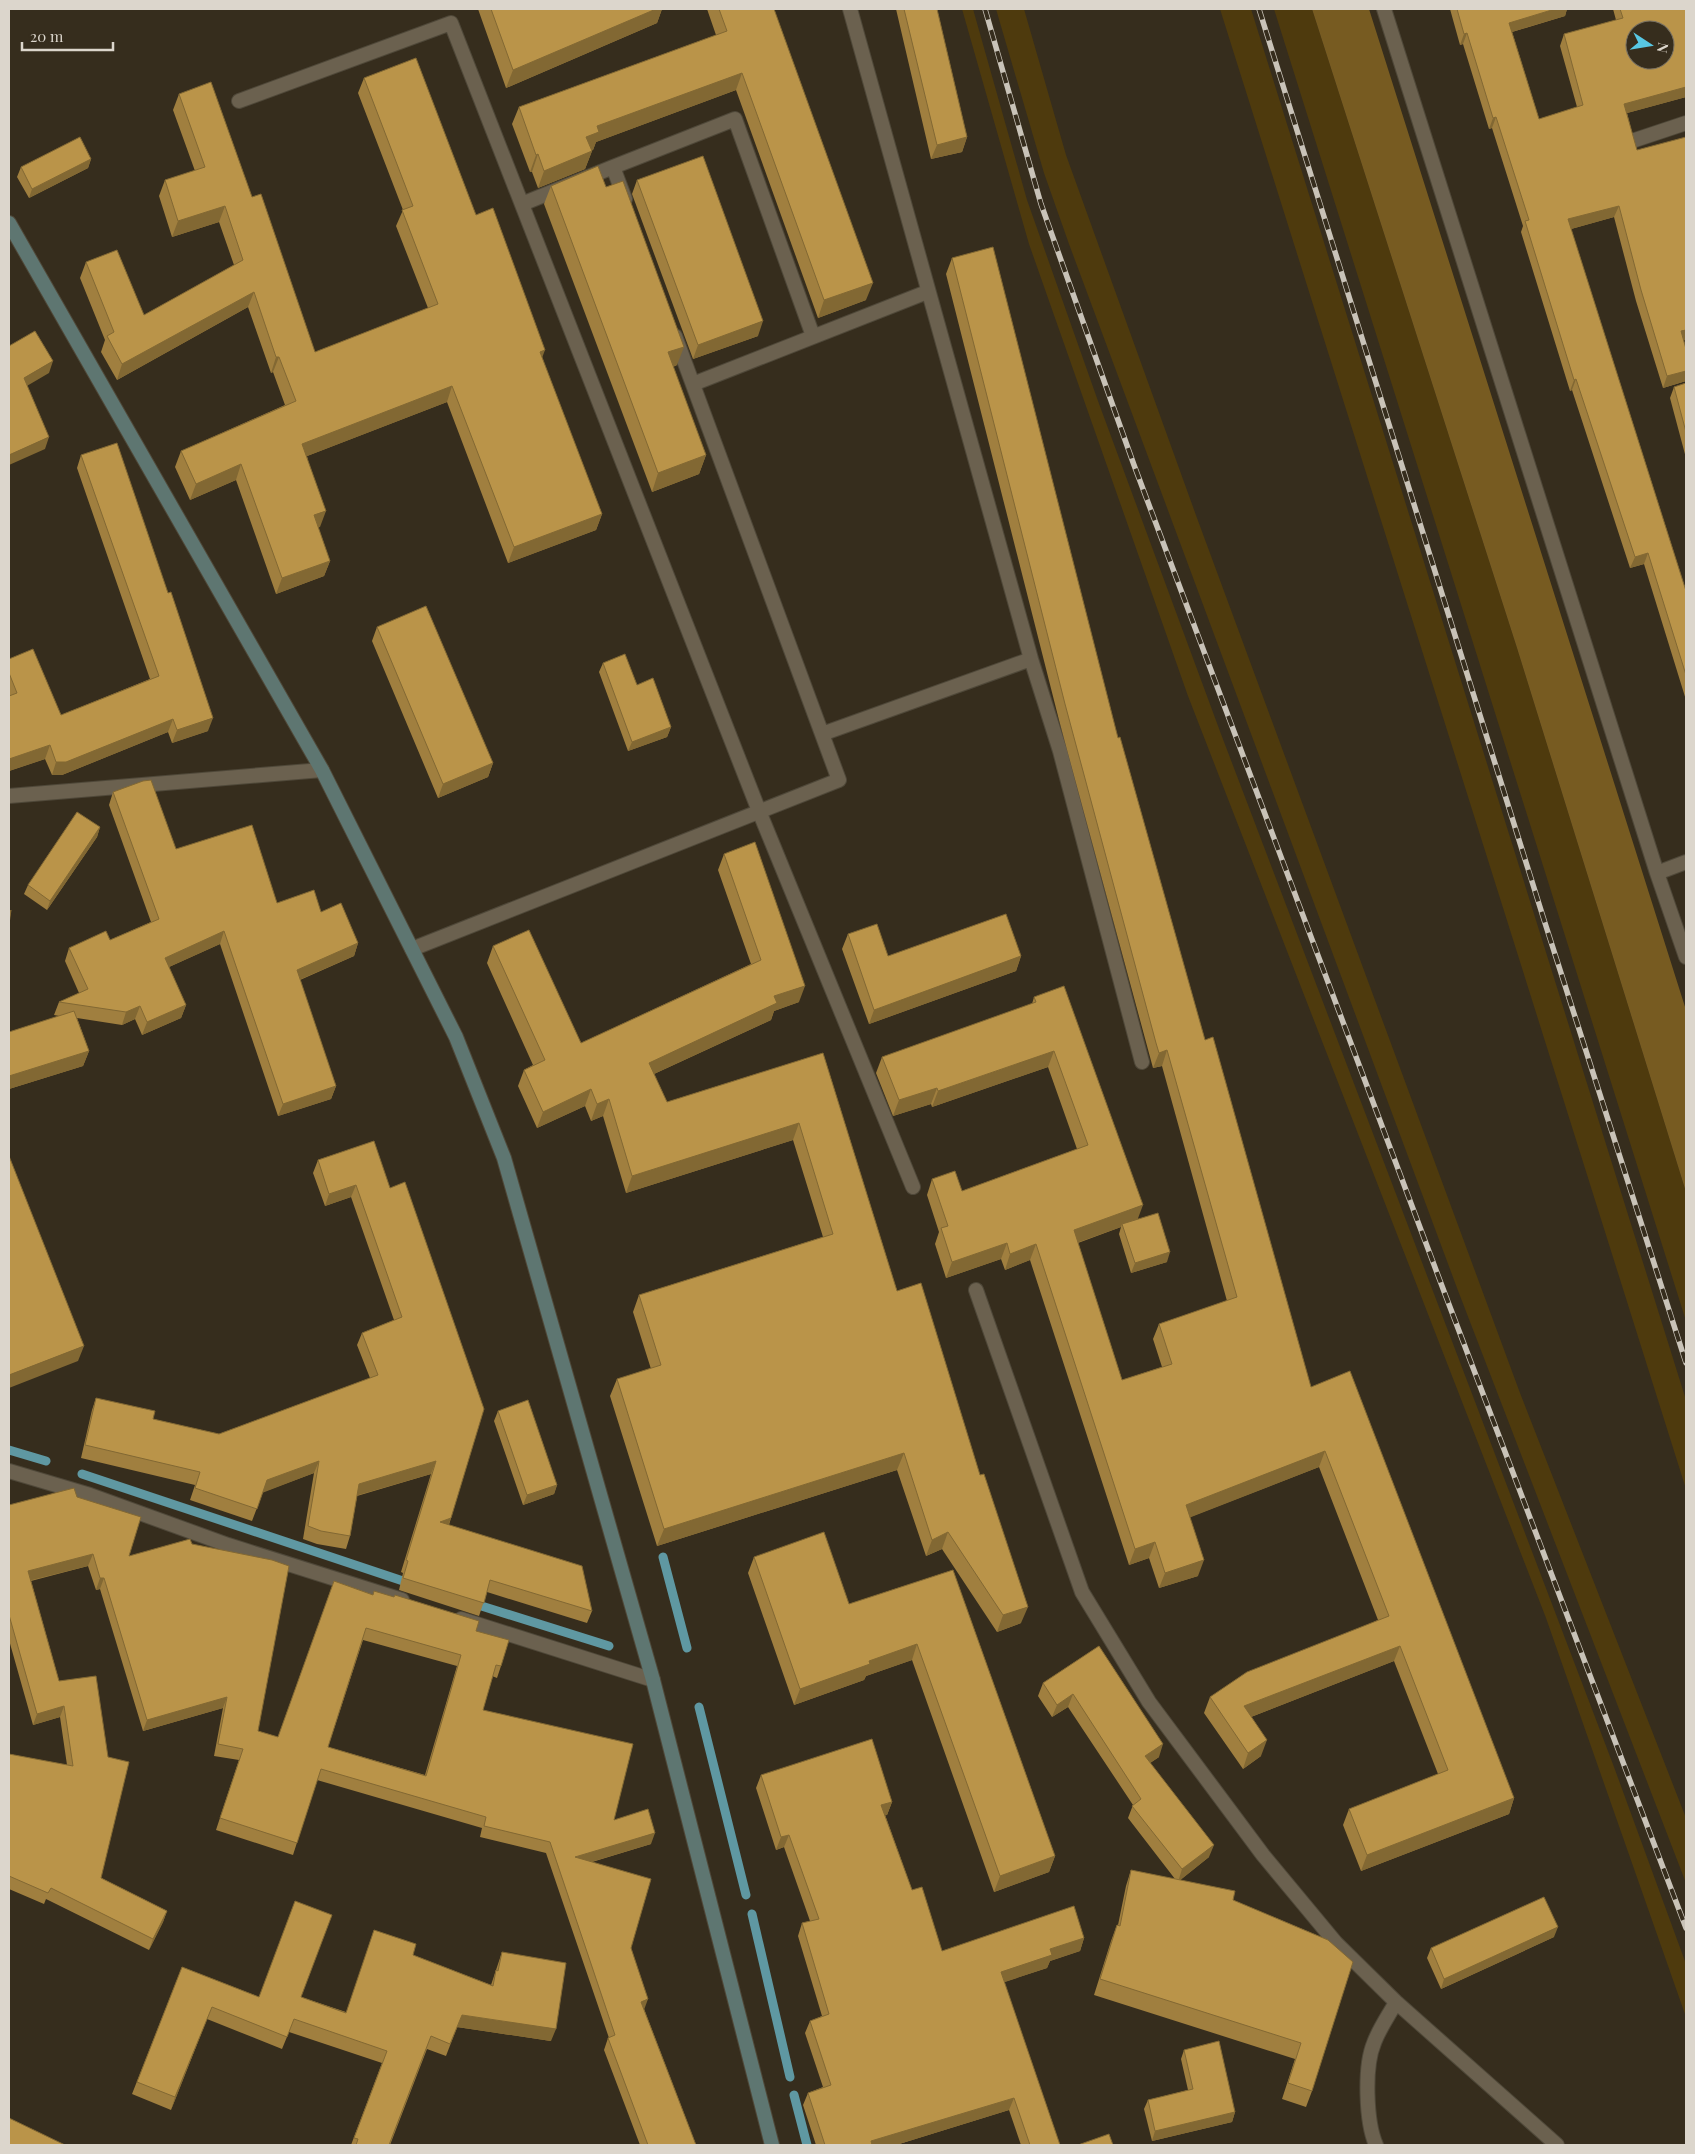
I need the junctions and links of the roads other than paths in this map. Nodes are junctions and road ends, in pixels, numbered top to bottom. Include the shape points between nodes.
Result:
1 (850, 9) edge
2 (1384, 9) edge
3 (239, 101) dead end
4 (1686, 124) edge
5 (1636, 140) edge
6 (613, 167) junction
7 (522, 204) junction
8 (630, 212) edge
9 (9, 223) edge
10 (928, 292) junction
11 (670, 321) edge
12 (813, 336) junction
13 (693, 384) junction
14 (1031, 659) junction
15 (822, 734) junction
16 (322, 770) junction
17 (9, 796) edge
18 (759, 811) junction
19 (1686, 862) edge
20 (1657, 873) junction
21 (412, 949) junction
22 (1686, 957) edge
23 (1142, 1062) dead end
24 (913, 1187) dead end
25 (976, 1290) dead end
26 (9, 1471) edge
27 (417, 1605) edge
28 (446, 1614) edge
29 (653, 1680) junction
30 (1396, 2002) junction
31 (772, 2145) edge
32 (1376, 2145) edge
33 (1557, 2145) edge

1 - 10 street
2 - 20 street
3 - 7 street via 451,23
4 - 5 street
6 - 7 street
6 - 8 street
6 - 12 street via 736,119
7 - 18 street
9 - 16 main road
10 - 12 street
10 - 14 street
11 - 13 street
12 - 13 street
13 - 15 street
14 - 15 street
14 - 23 street via 1060,751
15 - 18 street via 839,780
16 - 17 street
16 - 21 main road
18 - 21 street
18 - 24 street
19 - 20 street
20 - 22 street
21 - 29 main road via 456,1037 504,1158
25 - 30 street via 1082,1592 1149,1702 1263,1855 1336,1943
26 - 27 street
28 - 29 street
29 - 31 main road
30 - 32 street via 1373,2044 1367,2090
30 - 33 street

